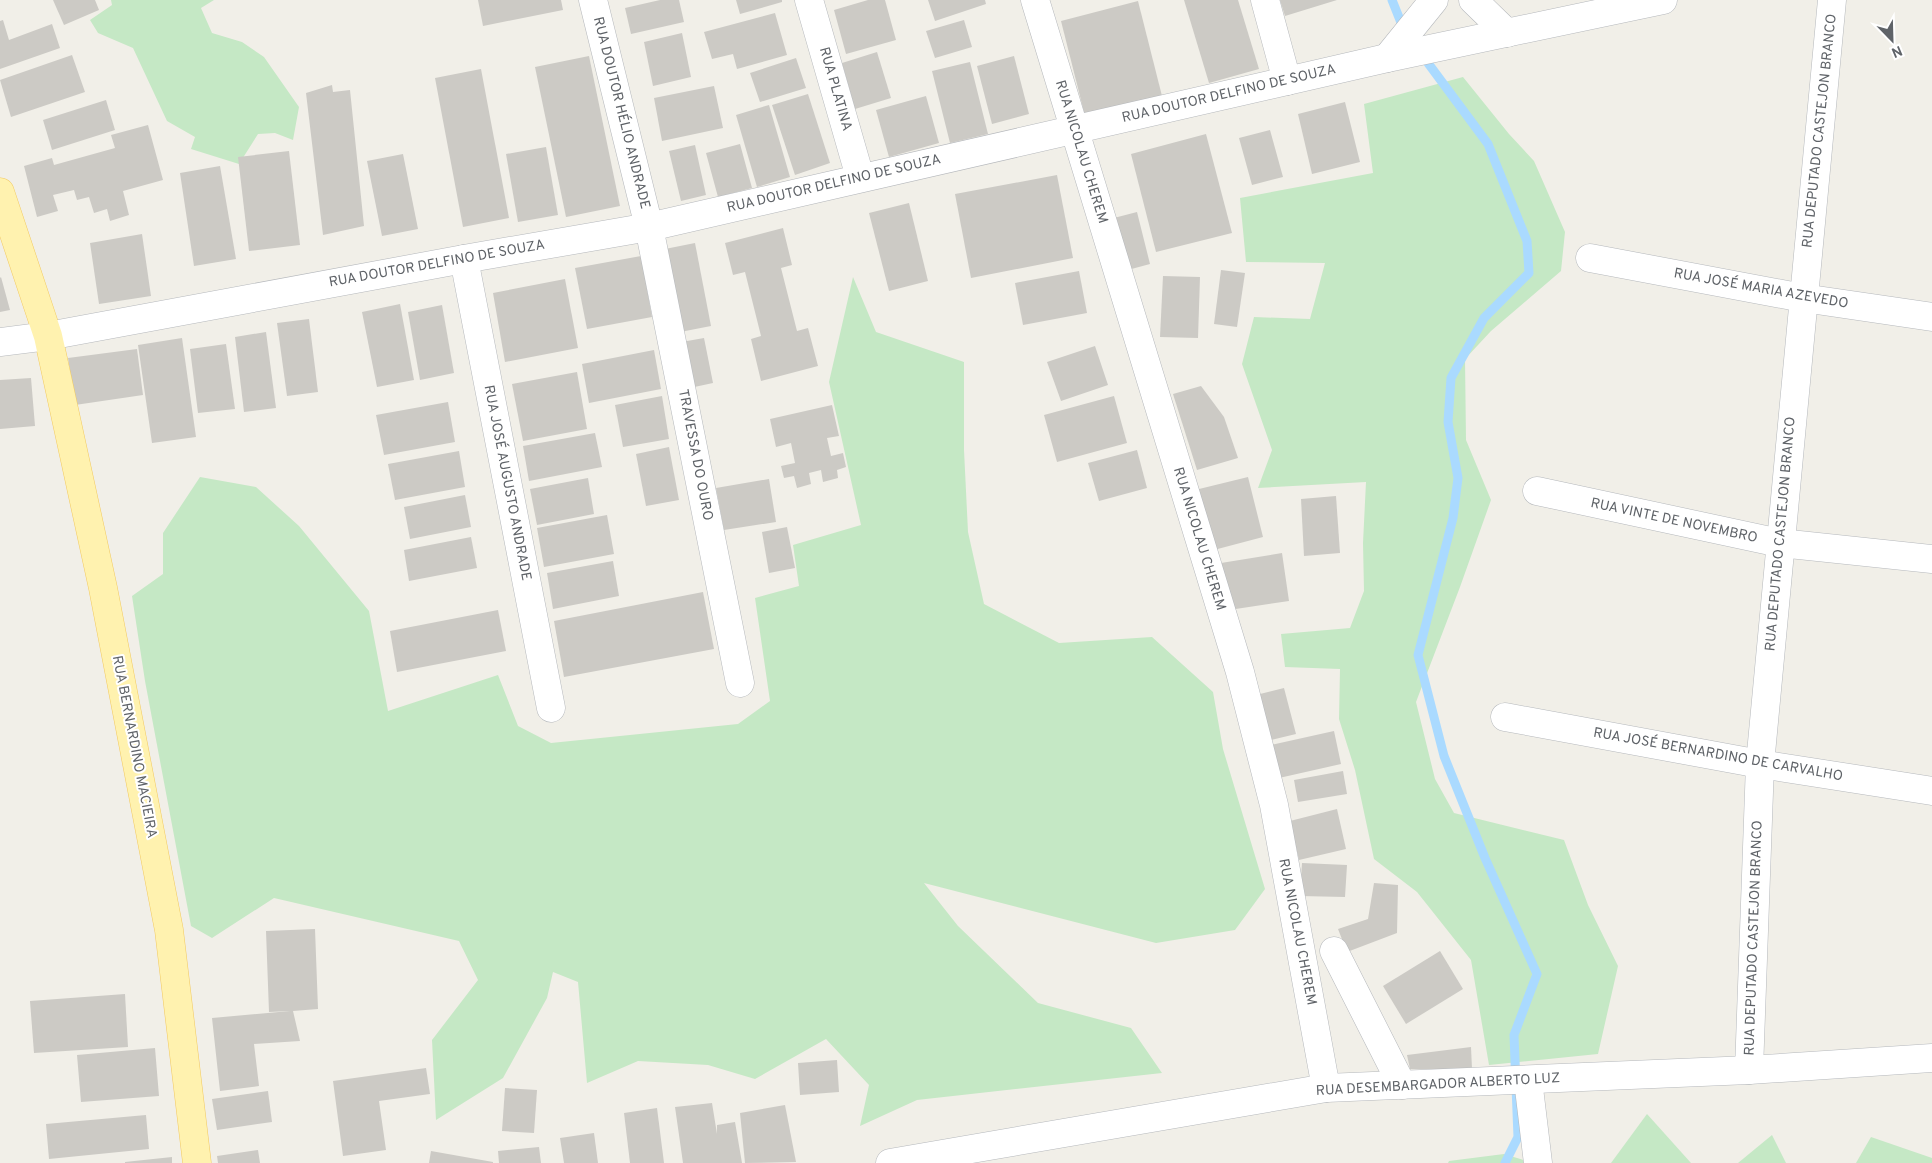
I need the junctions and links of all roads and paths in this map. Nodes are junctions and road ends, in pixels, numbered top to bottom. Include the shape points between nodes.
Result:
1 (593, 0) edge
2 (809, 0) edge
3 (1035, 0) edge
4 (1266, 0) edge
5 (1434, 0) edge
6 (1473, 0) edge
7 (1663, 0) edge
8 (1832, 0) edge
9 (1507, 33) junction
10 (1386, 58) junction
11 (1287, 81) junction
12 (1074, 130) junction
13 (860, 177) junction
14 (0, 192) edge
15 (649, 227) junction
16 (1590, 258) dead end
17 (464, 259) junction
18 (1803, 298) junction
19 (1932, 317) edge
20 (48, 336) junction
21 (0, 342) edge
22 (1537, 491) dead end
23 (1780, 543) junction
24 (1932, 559) edge
25 (740, 683) dead end
26 (551, 708) dead end
27 (1505, 717) dead end
28 (1760, 764) junction
29 (1932, 791) edge
30 (1334, 951) dead end
31 (1932, 1058) edge
32 (1749, 1070) junction
33 (1528, 1080) junction
34 (1402, 1085) junction
35 (1326, 1088) junction
36 (197, 1163) edge
37 (890, 1163) edge
38 (1538, 1163) edge

1 - 15 street, RUA DOUTOR HÉLIO ANDRADE
2 - 13 street, RUA PLATINA
3 - 12 street, RUA NICOLAU CHEREM
4 - 11 street
5 - 10 street
6 - 9 street
7 - 9 street, RUA DOUTOR DELFINO DE SOUZA
8 - 18 street, RUA DEPUTADO CASTEJON BRANCO
9 - 10 street, RUA DOUTOR DELFINO DE SOUZA
10 - 11 street, RUA DOUTOR DELFINO DE SOUZA
11 - 12 street, RUA DOUTOR DELFINO DE SOUZA
12 - 13 street, RUA DOUTOR DELFINO DE SOUZA
12 - 35 street, RUA NICOLAU CHEREM via 1240,672 1274,804
13 - 15 street, RUA DOUTOR DELFINO DE SOUZA
14 - 20 main road, RUA BERNARDINO MACIEIRA
15 - 17 street, RUA DOUTOR DELFINO DE SOUZA
15 - 25 street, TRAVESSA DO OURO
16 - 18 street, RUA JOSÉ MARIA AZEVEDO
17 - 20 street, RUA DOUTOR DELFINO DE SOUZA
17 - 26 street, RUA JOSÉ AUGUSTO ANDRADE
18 - 19 street, RUA JOSÉ MARIA AZEVEDO
18 - 23 street, RUA DEPUTADO CASTEJON BRANCO
20 - 21 street, RUA DOUTOR DELFINO DE SOUZA
20 - 36 main road, RUA BERNARDINO MACIEIRA via 103,588 169,930
22 - 23 street, RUA VINTE DE NOVEMBRO
23 - 24 street, RUA VINTE DE NOVEMBRO
23 - 28 street, RUA DEPUTADO CASTEJON BRANCO
27 - 28 street, RUA JOSÉ BERNARDINO DE CARVALHO
28 - 29 street, RUA JOSÉ BERNARDINO DE CARVALHO
28 - 32 street, RUA DEPUTADO CASTEJON BRANCO
30 - 34 street
31 - 32 street, RUA DESEMBARGADOR ALBERTO LUZ
32 - 33 street, RUA DESEMBARGADOR ALBERTO LUZ
33 - 34 street, RUA DESEMBARGADOR ALBERTO LUZ
33 - 38 street
34 - 35 street, RUA DESEMBARGADOR ALBERTO LUZ
35 - 37 street, RUA DESEMBARGADOR ALBERTO LUZ

